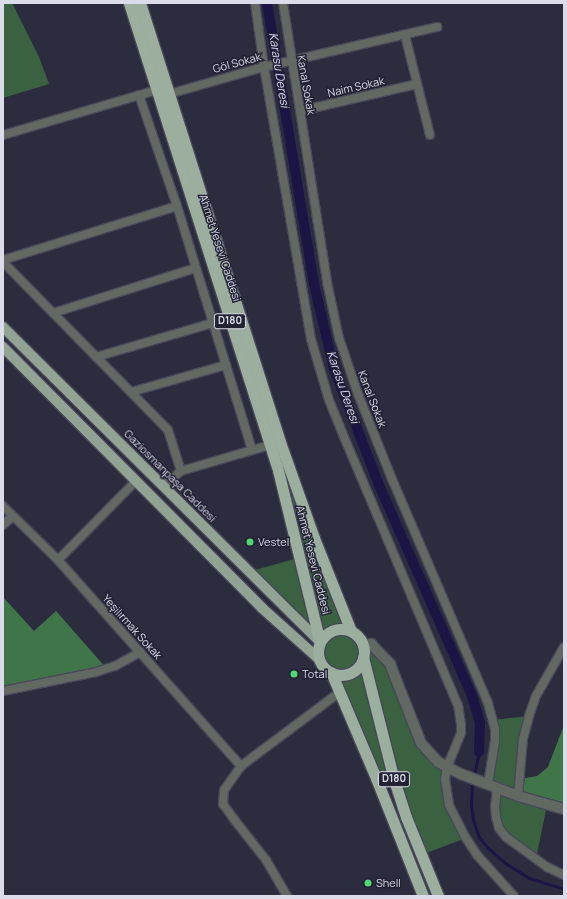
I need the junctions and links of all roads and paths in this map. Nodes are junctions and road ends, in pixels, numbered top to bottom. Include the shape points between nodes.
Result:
1 (129, 3) edge
2 (140, 3) edge
3 (255, 3) edge
4 (283, 3) edge
5 (437, 27) dead end
6 (406, 35) junction
7 (291, 62) junction
8 (264, 67) junction
9 (417, 84) junction
10 (156, 90) junction
11 (169, 94) junction
12 (139, 95) junction
13 (300, 111) junction
14 (3, 135) edge
15 (430, 136) dead end
16 (178, 206) junction
17 (3, 261) edge
18 (196, 268) junction
19 (53, 313) junction
20 (213, 322) junction
21 (3, 327) edge
22 (3, 347) edge
23 (96, 357) junction
24 (226, 365) junction
25 (131, 392) junction
26 (270, 445) junction
27 (252, 450) junction
28 (181, 471) junction
29 (136, 481) junction
30 (162, 486) junction
31 (3, 506) edge
32 (13, 516) junction
33 (3, 525) edge
34 (58, 560) junction
35 (351, 631) junction
36 (320, 642) junction
37 (564, 648) edge
38 (140, 652) junction
39 (363, 652) junction
40 (319, 659) junction
41 (331, 672) junction
42 (3, 691) edge
43 (340, 692) junction
44 (241, 766) junction
45 (447, 767) junction
46 (488, 784) junction
47 (518, 796) junction
48 (564, 809) edge
49 (564, 875) edge
50 (287, 896) edge
51 (423, 896) edge
52 (438, 896) edge
53 (514, 896) edge

1 - 10 highway, Ahmet Yesevi Caddesi / D180
2 - 11 highway, Ahmet Yesevi Caddesi / D180
3 - 8 street
4 - 7 street, Kanal Sokak
5 - 6 street, Göl Sokak
6 - 7 street, Göl Sokak
6 - 9 street
7 - 8 street, Göl Sokak
7 - 13 street, Kanal Sokak
8 - 11 street, Göl Sokak
8 - 45 street via 311,339 330,400 398,568 458,705 461,733
9 - 13 street, Naim Sokak
9 - 15 street
10 - 12 street
10 - 26 highway, Ahmet Yesevi Caddesi / D180
11 - 35 highway, Ahmet Yesevi Caddesi / D180 via 280,442
12 - 14 street
12 - 16 street
13 - 46 street, Kanal Sokak via 327,282 339,338 389,472 488,703 495,741
16 - 17 street
16 - 18 street
17 - 19 street
18 - 19 street
18 - 20 street
19 - 23 street
20 - 23 street
20 - 24 street
21 - 30 main road, Gaziosmanpaşa Caddesi
22 - 29 main road
23 - 25 street
24 - 25 street
24 - 27 street
25 - 28 street via 168,430
26 - 27 street
26 - 36 highway, Ahmet Yesevi Caddesi / D180
27 - 28 street
28 - 30 street
29 - 34 street
29 - 40 main road via 262,608
30 - 36 main road, Gaziosmanpaşa Caddesi
31 - 32 street, Yeşilırmak Sokak
32 - 33 street
32 - 34 street, Yeşilırmak Sokak
34 - 38 street, Yeşilırmak Sokak
35 - 36 highway via 334,630 326,634
35 - 39 highway via 359,638
36 - 40 highway
37 - 47 street via 536,696 529,716
38 - 42 street via 115,666 96,672
38 - 44 street, Yeşilırmak Sokak
39 - 41 highway via 358,667 348,673
39 - 45 street via 371,644 390,664 421,743 430,755
39 - 52 highway, D180 via 394,780
40 - 41 highway
41 - 43 highway, D180
43 - 44 street
43 - 51 highway, D180
44 - 50 street via 224,790 223,804 266,860
45 - 46 street
45 - 53 street via 447,792 457,821 477,855
46 - 47 street
46 - 49 street, Kanal Sokak via 499,828 506,837 547,867
47 - 48 street

